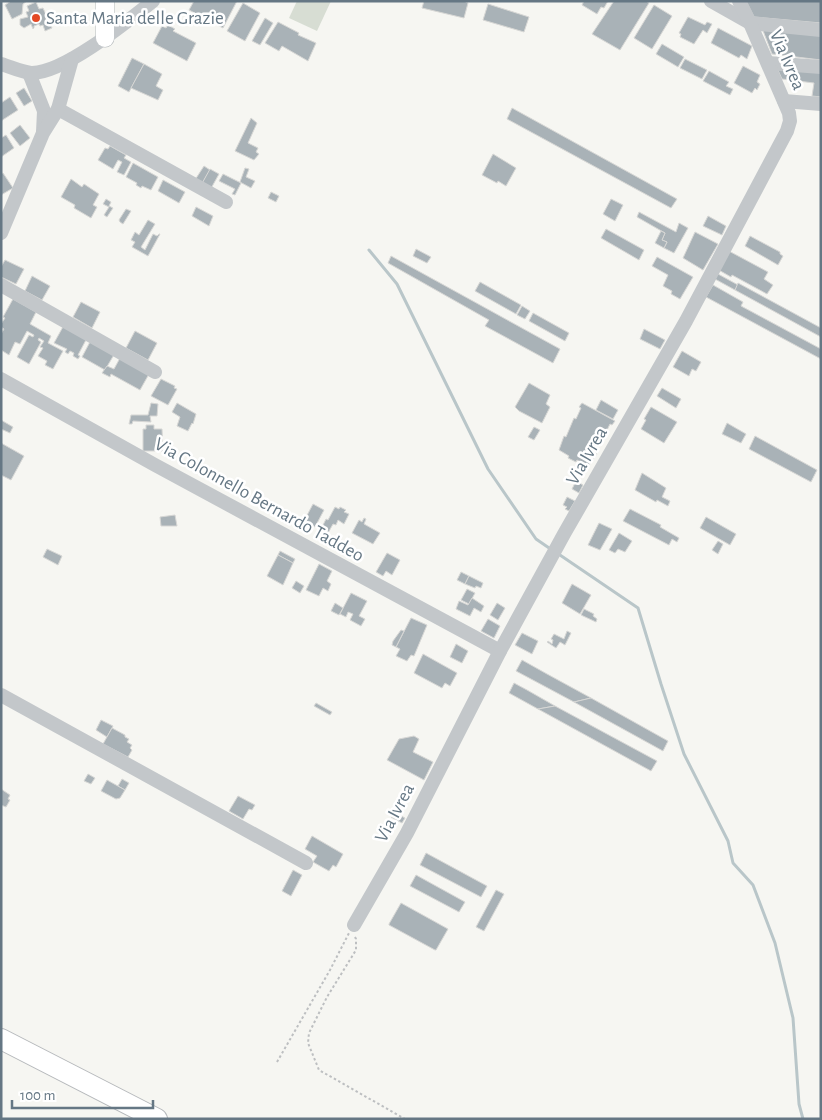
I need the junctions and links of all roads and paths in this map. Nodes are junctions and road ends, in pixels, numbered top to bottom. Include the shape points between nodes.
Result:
1 (104, 1) edge
2 (153, 1) edge
3 (711, 1) edge
4 (739, 1) edge
5 (750, 23) junction
6 (821, 30) edge
7 (105, 38) junction
8 (72, 59) junction
9 (768, 63) junction
10 (821, 67) edge
11 (4, 68) edge
12 (30, 73) junction
13 (784, 101) junction
14 (821, 104) edge
15 (58, 109) junction
16 (44, 133) junction
17 (226, 202) dead end
18 (1, 233) edge
19 (1, 285) edge
20 (155, 372) dead end
21 (1, 379) edge
22 (500, 651) junction
23 (1, 695) edge
24 (306, 863) dead end
25 (354, 925) dead end
26 (1, 1039) edge
27 (1, 1050) edge
28 (277, 1062) dead end
29 (138, 1119) edge
30 (158, 1119) edge
31 (405, 1119) edge

1 - 7 main road
2 - 7 street
3 - 5 street
4 - 5 street, Via Ivrea
5 - 6 street
5 - 9 street, Via Ivrea
7 - 8 street
8 - 12 street
8 - 15 street
9 - 10 street
9 - 13 street, Via Ivrea
11 - 12 street
12 - 16 street via 44,112
13 - 14 street
13 - 22 street, Via Ivrea via 790,121 787,131 686,321
15 - 16 street
15 - 17 street
16 - 18 street
19 - 20 street
21 - 22 street, Via Colonnello Bernardo Taddeo
22 - 25 street, Via Ivrea via 407,833
23 - 24 street
26 - 30 highway
27 - 29 highway
28 - 31 path via 350,931 356,938 356,950 327,997 309,1033 308,1043 318,1070

